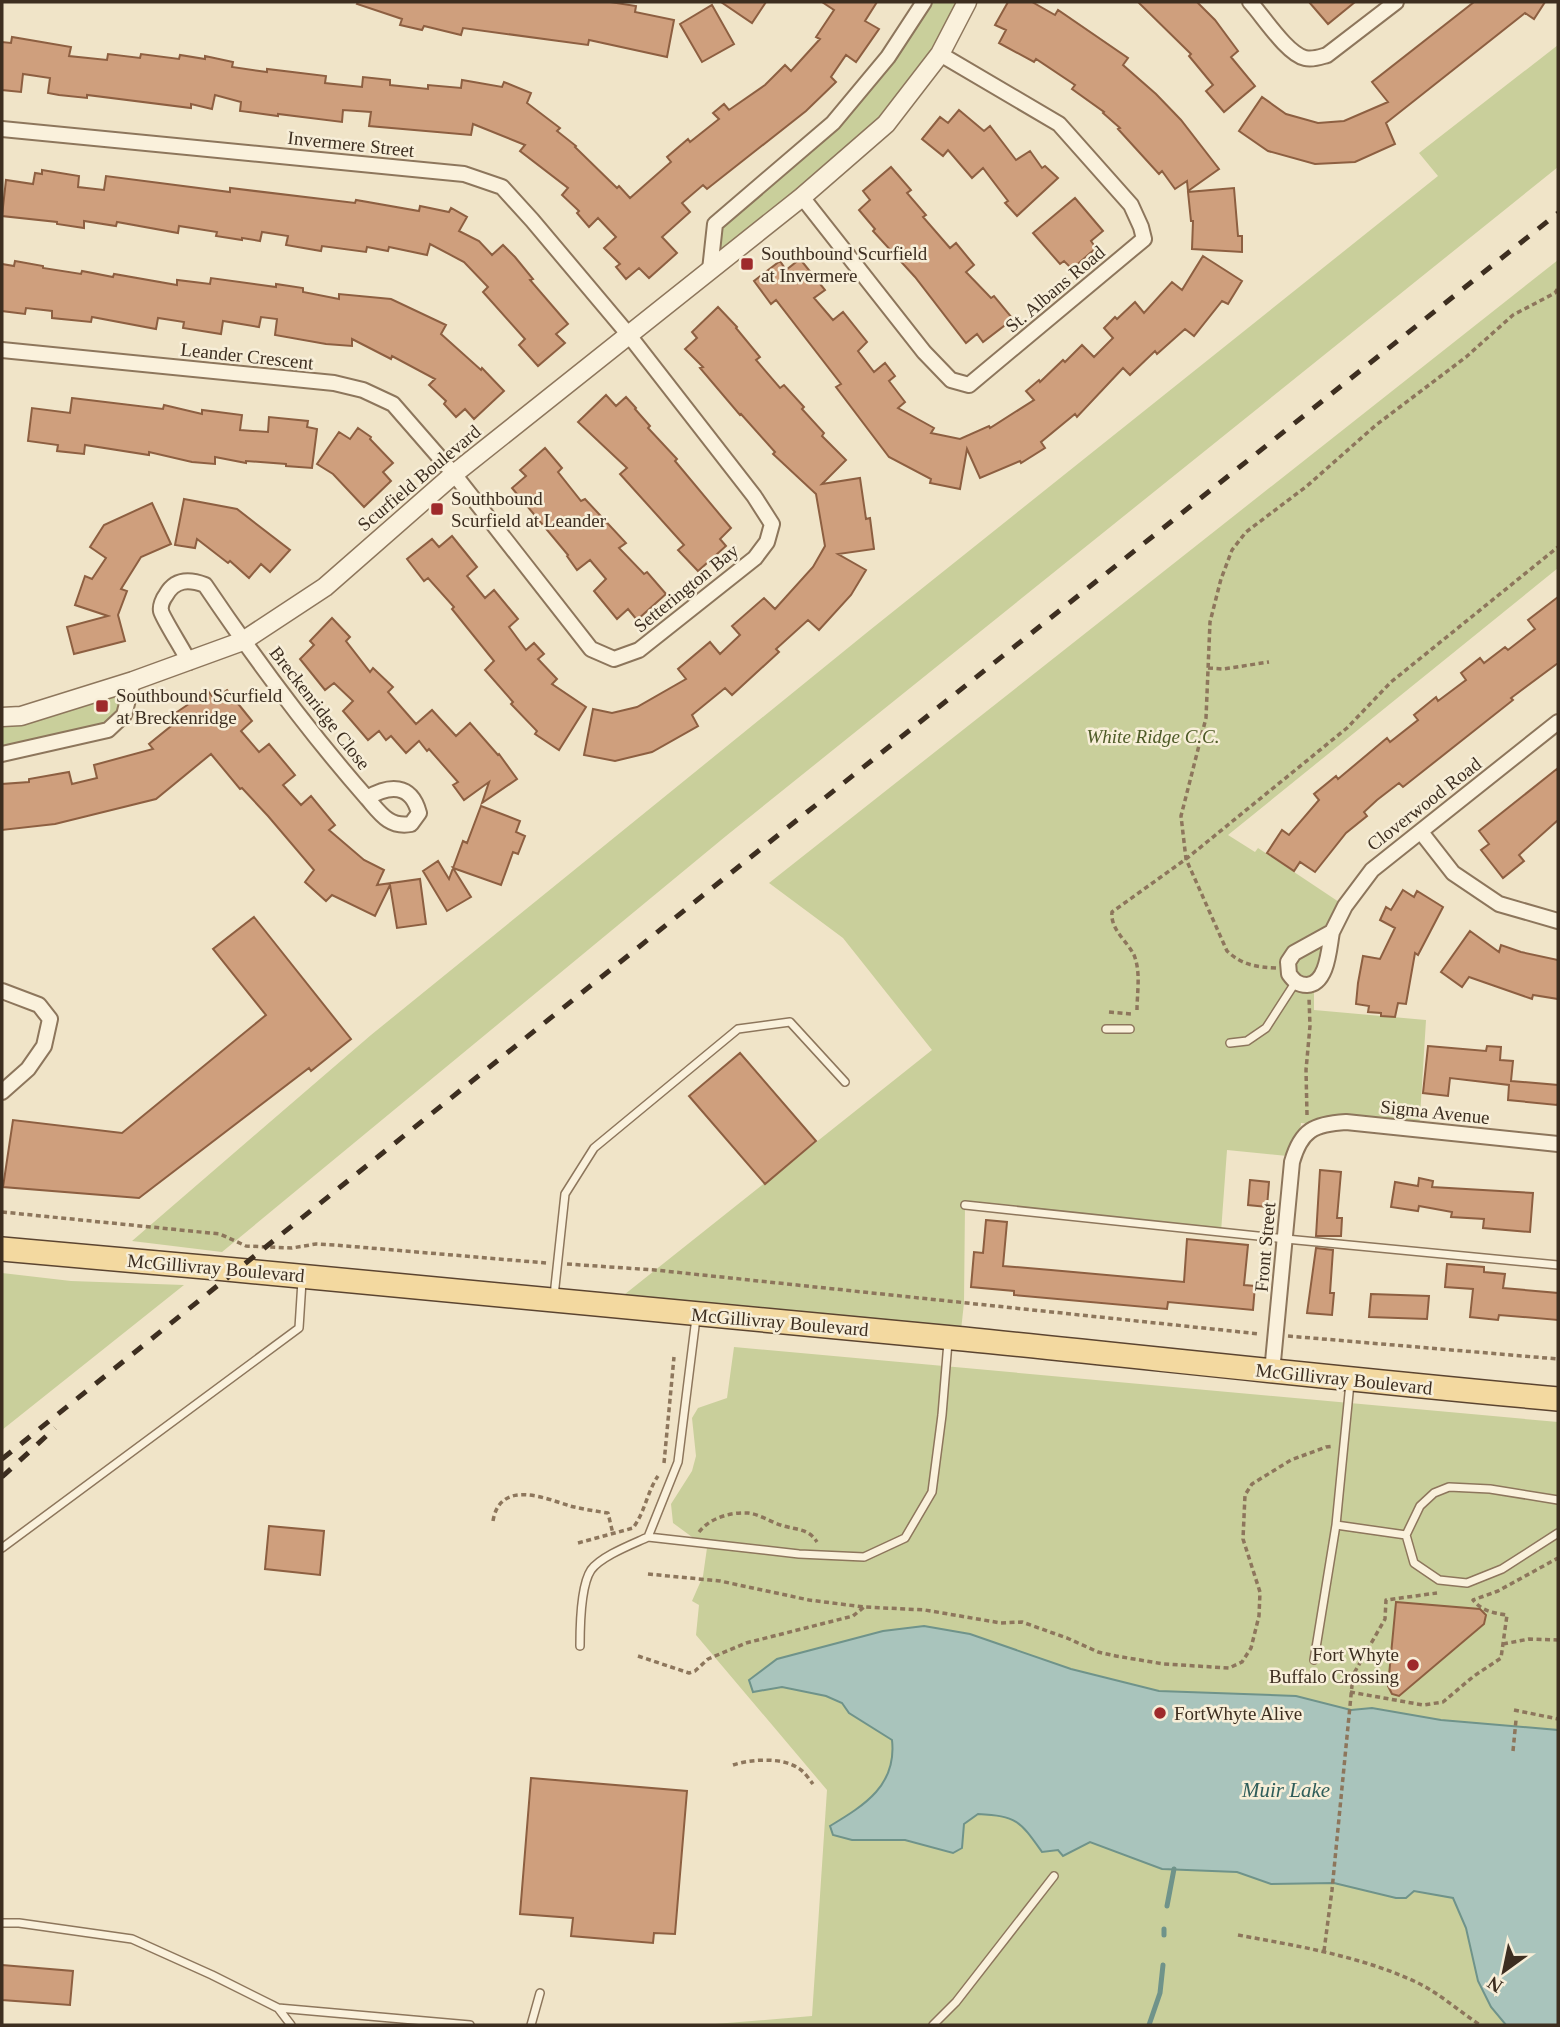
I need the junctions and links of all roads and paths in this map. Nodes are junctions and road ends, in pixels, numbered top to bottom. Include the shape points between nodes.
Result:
1 (924, 2) edge
2 (967, 2) edge
3 (1250, 2) edge
4 (1396, 2) edge
5 (940, 54) junction
6 (2, 129) edge
7 (802, 197) junction
8 (709, 270) junction
9 (1557, 293) edge
10 (628, 334) junction
11 (2, 351) edge
12 (454, 474) junction
13 (1558, 547) edge
14 (243, 641) junction
15 (189, 662) junction
16 (1269, 662) dead end
17 (1208, 668) junction
18 (133, 681) junction
19 (2, 717) edge
20 (1558, 722) edge
21 (2, 754) edge
22 (367, 798) dead end
23 (1421, 832) junction
24 (1186, 859) junction
25 (1558, 921) edge
26 (1332, 932) junction
27 (1288, 969) junction
28 (1300, 984) junction
29 (2, 991) edge
30 (1109, 1012) dead end
31 (1130, 1029) dead end
32 (1106, 1030) dead end
33 (1230, 1043) dead end
34 (845, 1082) dead end
35 (2, 1092) edge
36 (1306, 1112) dead end
37 (1309, 1130) joint
38 (1558, 1144) edge
39 (965, 1205) dead end
40 (2, 1212) edge
41 (1286, 1240) junction
42 (2, 1250) edge
43 (557, 1263) junction
44 (1558, 1265) edge
45 (302, 1276) junction
46 (554, 1300) junction
47 (696, 1314) junction
48 (1277, 1335) junction
49 (948, 1338) junction
50 (674, 1357) dead end
51 (1558, 1359) edge
52 (1272, 1372) junction
53 (1350, 1380) junction
54 (1558, 1399) edge
55 (1343, 1446) junction
56 (1558, 1500) edge
57 (493, 1521) dead end
58 (1336, 1525) junction
59 (1558, 1533) edge
60 (613, 1534) junction
61 (1406, 1535) junction
62 (648, 1537) junction
63 (691, 1542) junction
64 (578, 1543) dead end
65 (2, 1548) edge
66 (824, 1555) junction
67 (1558, 1558) edge
68 (648, 1574) dead end
69 (1437, 1593) dead end
70 (864, 1607) junction
71 (1558, 1640) edge
72 (1503, 1644) junction
73 (580, 1646) dead end
74 (638, 1656) dead end
75 (1314, 1660) dead end
76 (1350, 1692) junction
77 (1514, 1710) dead end
78 (1558, 1719) edge
79 (1516, 1720) dead end
80 (1513, 1751) dead end
81 (733, 1765) dead end
82 (813, 1784) dead end
83 (1055, 1876) dead end
84 (2, 1923) edge
85 (1238, 1935) dead end
86 (1324, 1951) junction
87 (540, 1993) dead end
88 (278, 2008) junction
89 (291, 2025) edge
90 (470, 2025) edge
91 (531, 2025) edge
92 (933, 2025) edge
93 (1480, 2025) edge

1 - 8 street via 888,57 833,123 715,224
2 - 5 street, Scurfield Boulevard
3 - 4 street via 1290,50 1316,59
5 - 7 street, Scurfield Boulevard via 886,124
5 - 7 street, St. Albans Road via 1059,124 1131,205 1144,239 969,386 951,380 924,352
6 - 10 street, Invermere Street via 464,174 502,187
7 - 8 street, Scurfield Boulevard
8 - 10 street, Scurfield Boulevard
9 - 17 path via 1513,316 1246,532 1232,550 1215,602
10 - 12 street, Scurfield Boulevard
10 - 12 street, Setterington Bay via 772,524 767,542 755,558 639,650 614,659 602,656 572,627
11 - 12 street, Leander Crescent via 334,383 363,390 393,404
12 - 14 street, Scurfield Boulevard via 326,587
13 - 24 path via 1391,682 1347,729
14 - 15 street, Scurfield Boulevard
14 - 15 street, Breckenridge Close via 205,585 179,582 167,593 161,611
14 - 22 street, Breckenridge Close
15 - 18 street, Scurfield Boulevard
16 - 17 path
17 - 24 path via 1205,727 1181,816
18 - 19 street, Scurfield Boulevard via 21,716
18 - 21 street via 124,715 108,730
20 - 23 street, Cloverwood Road
23 - 25 street via 1453,873 1499,904
23 - 26 street, Cloverwood Road via 1372,870
24 - 27 path via 1227,951 1254,967
24 - 30 path via 1111,915 1137,968 1135,1012
26 - 27 street via 1294,953
26 - 28 street, Cloverwood Road via 1322,976 1316,983
27 - 28 street
28 - 33 lane via 1266,1028 1247,1041
28 - 36 path via 1311,1011
29 - 35 street via 39,1005 50,1020 44,1046 28,1069
31 - 32 lane
34 - 43 lane via 790,1021 738,1029 594,1148 565,1195
37 - 38 street, Sigma Avenue via 1346,1122
37 - 41 street, Front Street via 1298,1143 1293,1161
39 - 41 lane
40 - 43 path via 220,1234 246,1245 335,1245
41 - 44 lane
41 - 48 street, Front Street
42 - 45 main road, McGillivray Boulevard
43 - 46 lane
43 - 48 path
45 - 46 main road, McGillivray Boulevard
45 - 65 lane via 299,1328
46 - 47 main road, McGillivray Boulevard
47 - 49 main road, McGillivray Boulevard
47 - 62 lane via 678,1462
48 - 51 path
48 - 52 street, Front Street
49 - 52 main road, McGillivray Boulevard
49 - 66 lane via 932,1492 919,1515 905,1538 864,1557
50 - 60 path via 663,1468 638,1522
52 - 53 main road, McGillivray Boulevard
53 - 54 main road, McGillivray Boulevard
53 - 55 lane
55 - 58 lane
55 - 70 path via 1326,1447 1292,1460 1252,1484 1245,1495 1243,1539 1260,1592 1259,1616 1251,1648 1242,1662 1229,1668 1116,1656 1022,1622
56 - 61 lane via 1449,1487 1420,1506
57 - 60 path via 494,1510 504,1501 526,1493 608,1513
58 - 61 lane
58 - 75 lane
59 - 61 lane via 1502,1569 1467,1583 1439,1580 1414,1563
60 - 64 path
62 - 63 lane
62 - 73 lane via 620,1549 591,1570 581,1607
63 - 66 lane
63 - 66 path via 704,1525 718,1517 749,1513 804,1530
67 - 72 path via 1473,1600 1487,1611 1507,1615
68 - 70 path via 693,1577
69 - 76 path via 1386,1601 1385,1619 1353,1675
70 - 74 path via 853,1616 746,1643 708,1659 689,1673
71 - 72 path
72 - 76 path via 1501,1658 1443,1702 1423,1705
76 - 86 path
77 - 78 path
79 - 80 path
81 - 82 path via 770,1760 798,1767
83 - 92 lane
84 - 88 lane via 132,1939
85 - 86 path
86 - 93 path via 1418,1983
87 - 91 lane
88 - 89 lane
88 - 90 lane

